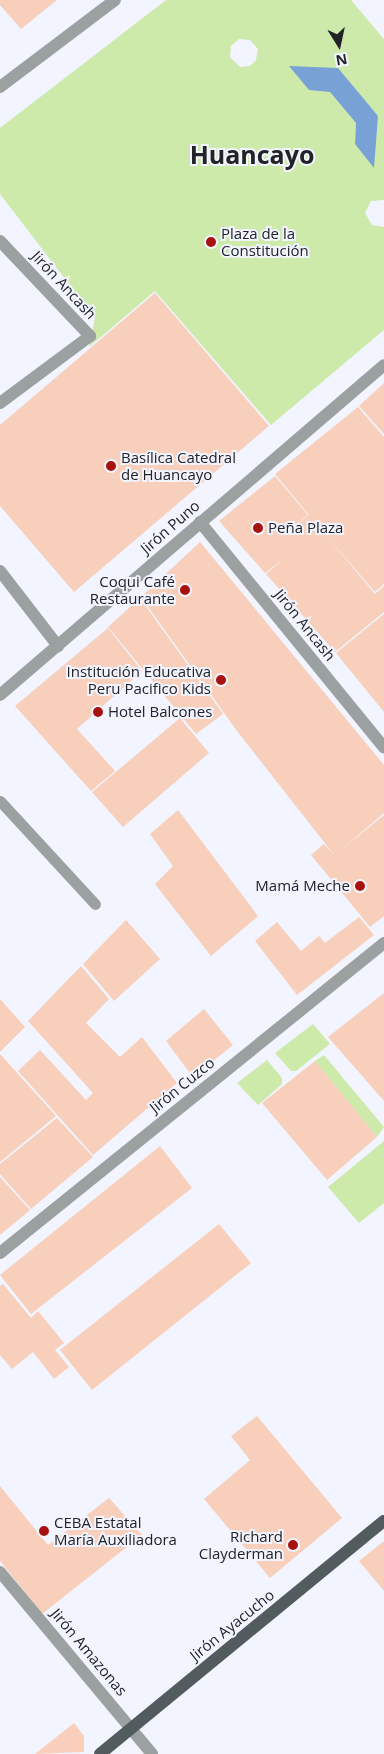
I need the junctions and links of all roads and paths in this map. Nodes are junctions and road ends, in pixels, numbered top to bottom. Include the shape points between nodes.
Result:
1 (115, 0) edge
2 (0, 87) edge
3 (0, 241) edge
4 (384, 365) edge
5 (0, 404) edge
6 (200, 522) junction
7 (0, 571) edge
8 (58, 646) junction
9 (0, 695) edge
10 (384, 748) edge
11 (0, 801) edge
12 (95, 904) dead end
13 (384, 943) edge
14 (0, 1253) edge
15 (384, 1521) edge
16 (0, 1572) edge
17 (131, 1728) junction
18 (100, 1754) edge
19 (152, 1754) edge

1 - 2 street
3 - 5 street, Jirón Ancash via 90,336
4 - 6 street, Jirón Puno
6 - 8 street, Jirón Puno
6 - 10 street, Jirón Ancash
7 - 8 street
8 - 9 street, Jirón Puno
11 - 12 lane
13 - 14 street, Jirón Cuzco
15 - 17 main road, Jirón Ayacucho
16 - 17 street, Jirón Amazonas
17 - 18 main road, Jirón Ayacucho
17 - 19 street, Jirón Amazonas

